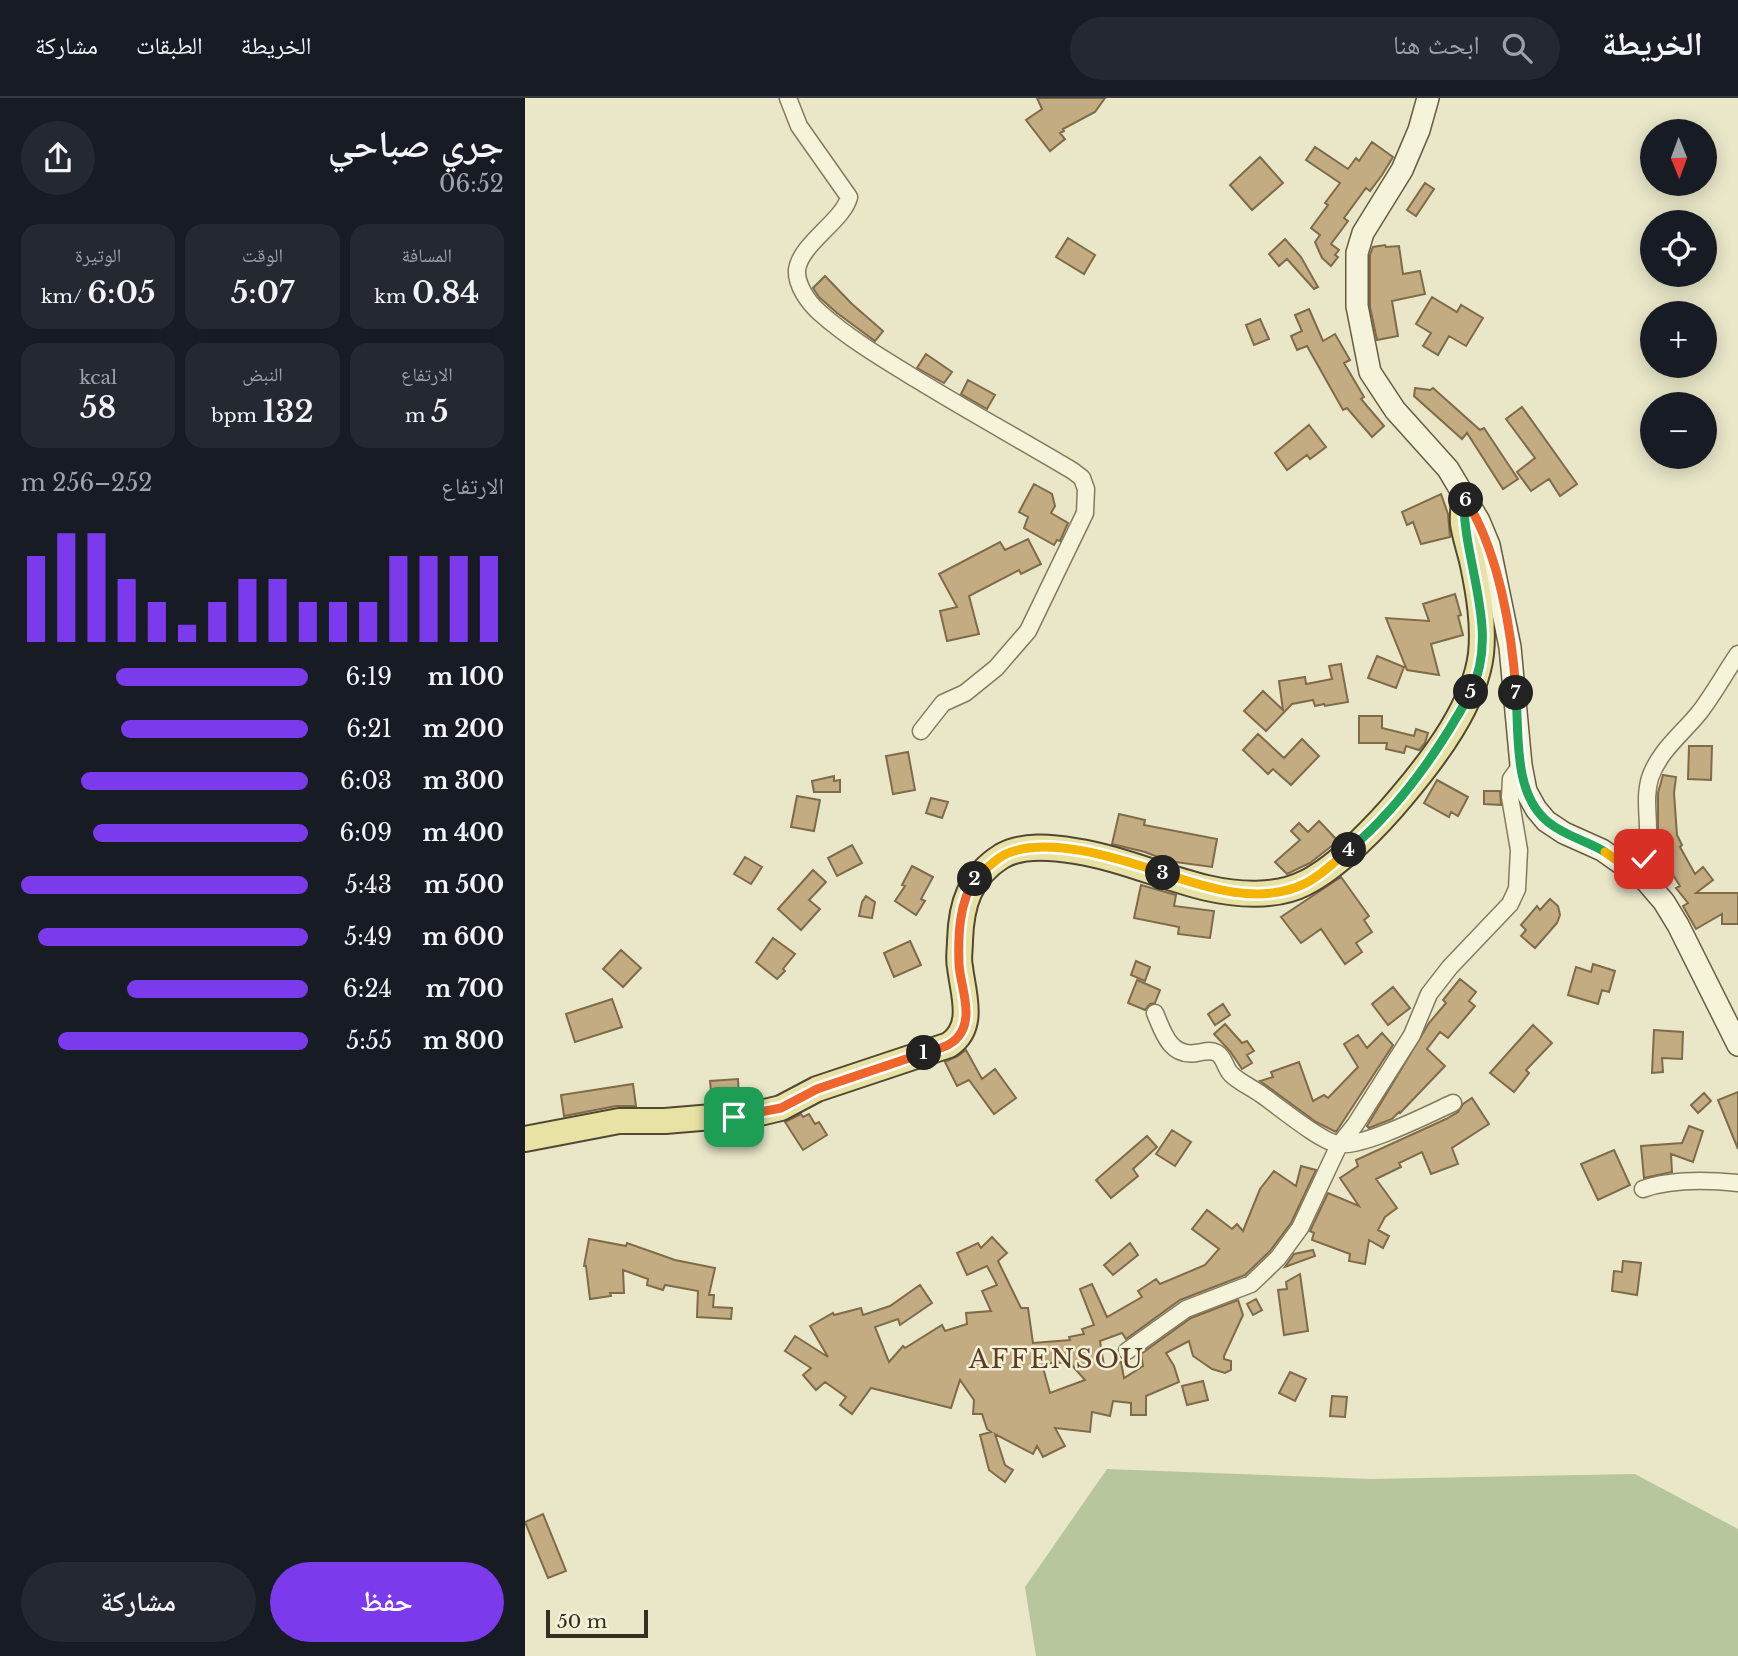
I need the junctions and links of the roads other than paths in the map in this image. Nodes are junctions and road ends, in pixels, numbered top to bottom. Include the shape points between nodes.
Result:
1 (788, 98) edge
2 (1429, 98) edge
3 (1464, 497) junction
4 (1738, 654) edge
5 (921, 730) dead end
6 (1521, 765) junction
7 (1646, 881) junction
8 (1155, 1013) dead end
9 (1738, 1045) edge
10 (1453, 1103) dead end
11 (525, 1139) edge
12 (1339, 1145) junction
13 (1738, 1183) edge
14 (1643, 1189) dead end
15 (1127, 1351) dead end

1 - 5 street via 799,126 849,197 799,263 797,273 805,295 818,311 873,353 1073,471 1086,489 1085,513 1028,631 996,668 965,693 943,703
2 - 3 main road via 1402,170 1363,233 1357,253 1357,306 1370,372 1395,410 1448,469
3 - 6 main road via 1489,545 1500,590
3 - 11 main road via 1463,523 1483,629 1473,688 1424,770 1385,816 1325,870 1304,884 1277,892 1240,893 1205,887 1103,855 1039,847 1004,855 973,881 963,905 959,965 966,1016 961,1034 949,1045 760,1113 619,1121
4 - 7 street via 1650,778
6 - 7 main road via 1526,791 1546,821 1602,850
6 - 12 street via 1511,779 1519,850 1517,889 1510,904 1429,994 1412,1035
7 - 9 main road via 1678,925
8 - 12 street via 1168,1044 1191,1053 1215,1052 1230,1073
10 - 12 street via 1394,1130
12 - 15 street via 1300,1228 1278,1258 1251,1284 1187,1309
13 - 14 street via 1702,1179

